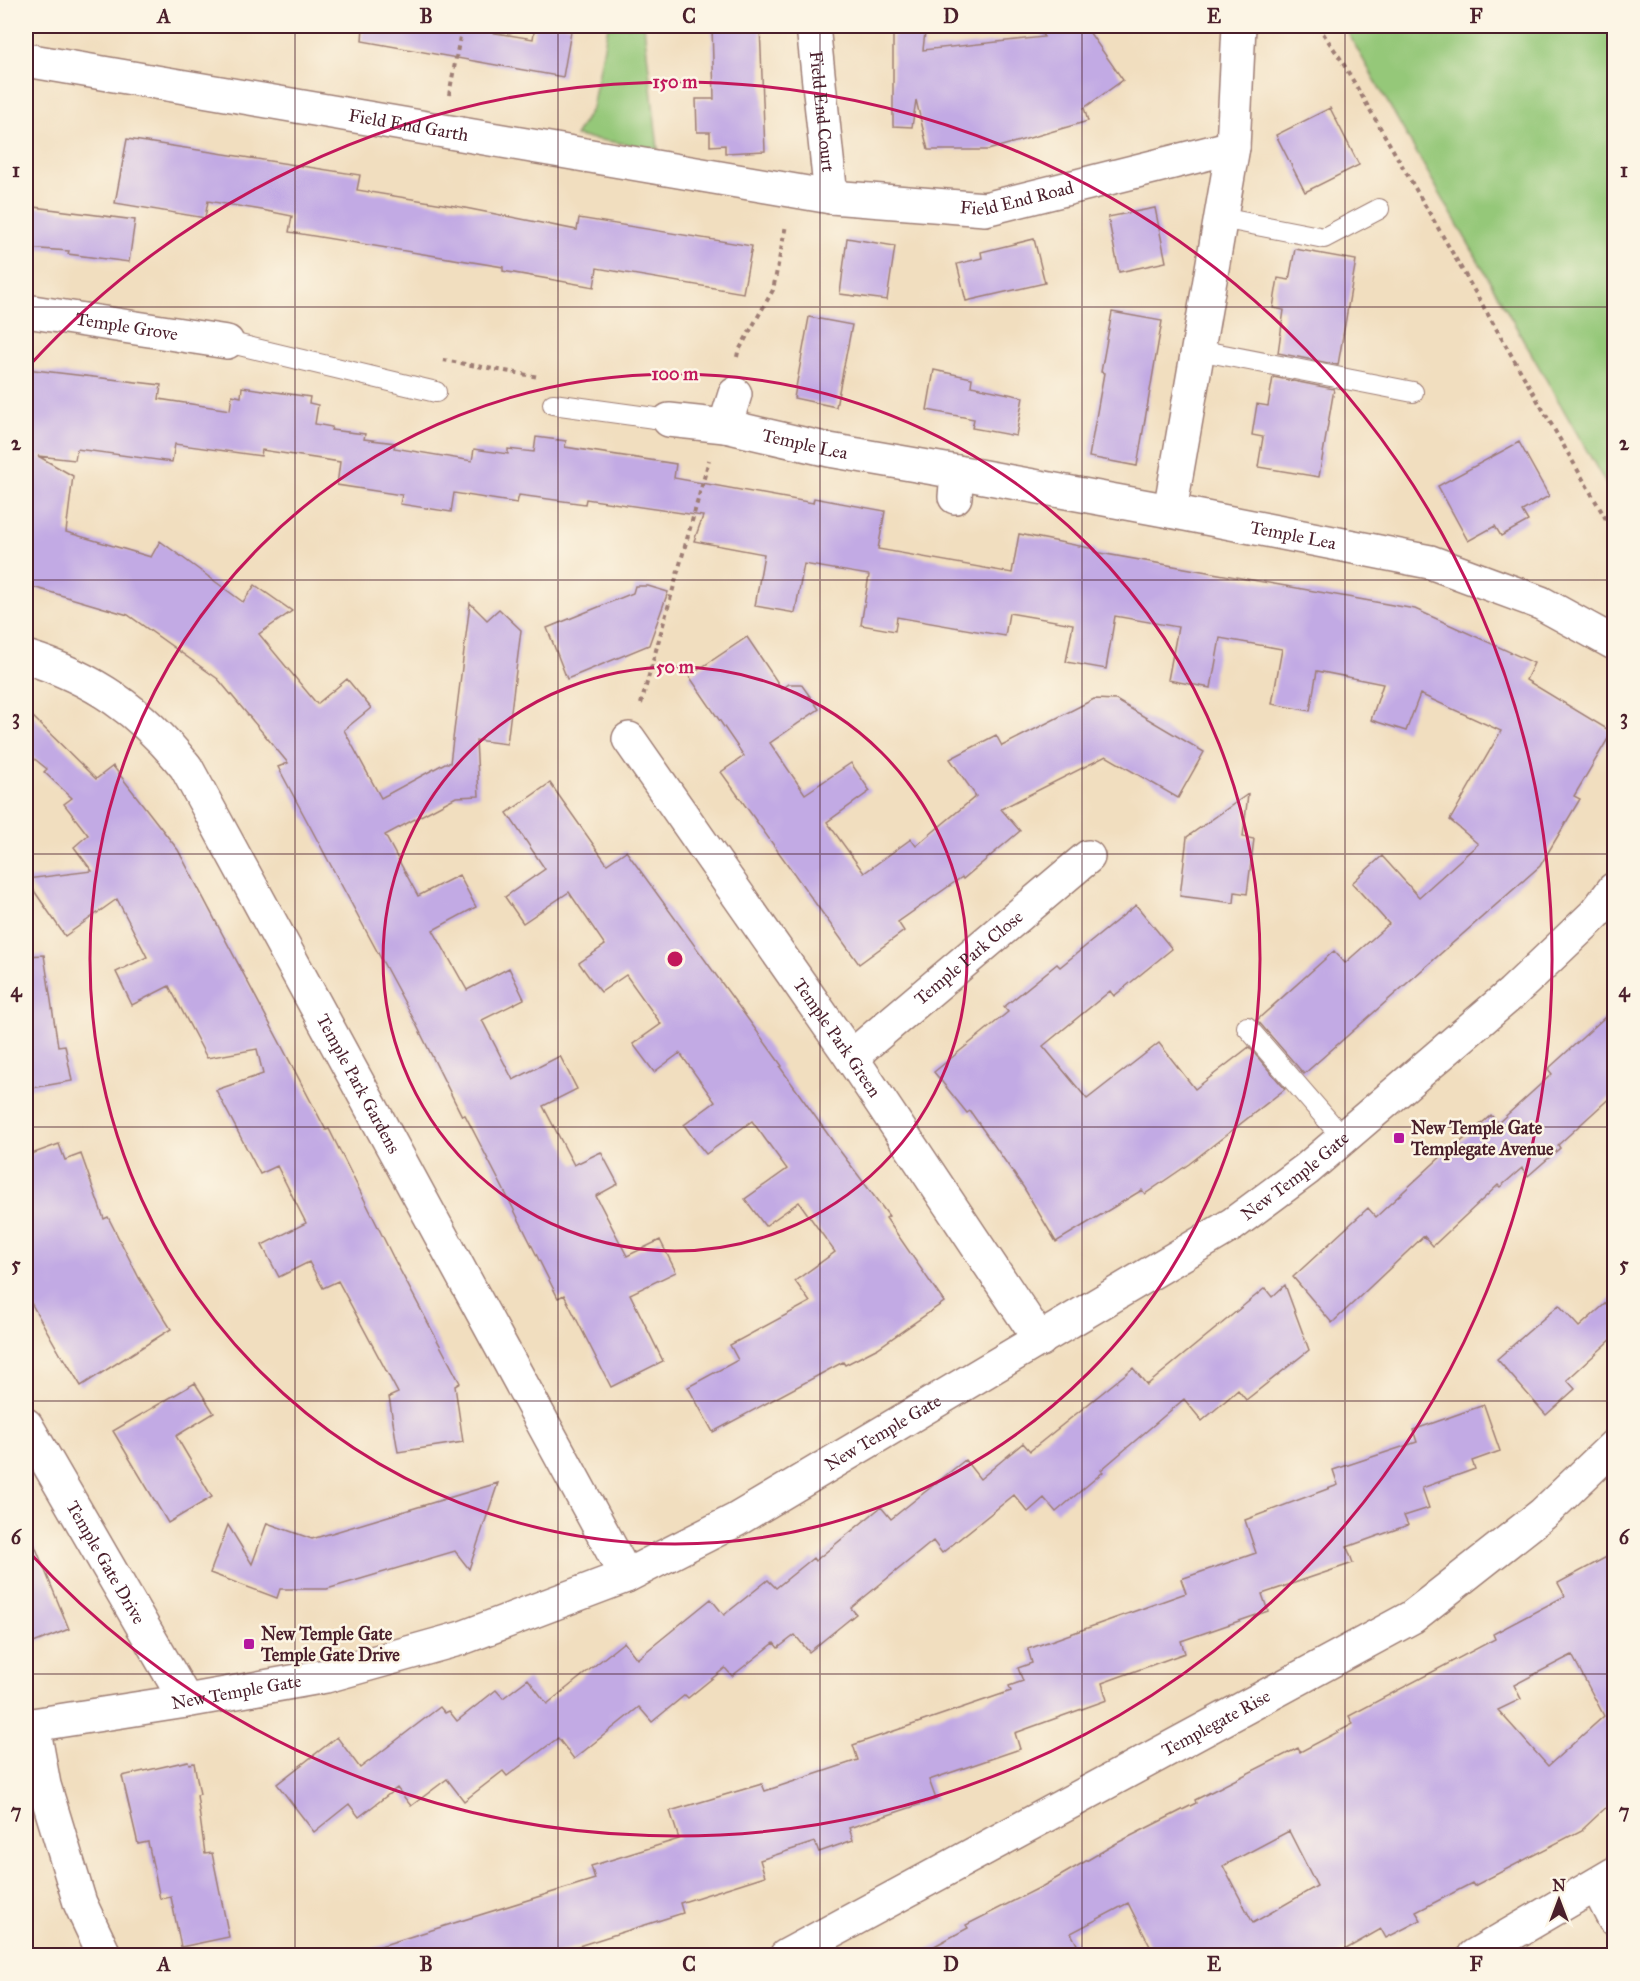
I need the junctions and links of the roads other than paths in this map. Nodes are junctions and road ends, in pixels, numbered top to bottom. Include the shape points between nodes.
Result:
1 (813, 26) edge
2 (1239, 26) edge
3 (26, 60) edge
4 (1233, 147) junction
5 (794, 190) joint
6 (831, 197) junction
7 (1379, 209) dead end
8 (1221, 218) junction
9 (26, 311) edge
10 (227, 342) joint
11 (1198, 350) junction
12 (436, 392) dead end
13 (1413, 392) dead end
14 (735, 394) road end
15 (553, 404) dead end
16 (669, 420) joint
17 (725, 426) junction
18 (1170, 511) junction
19 (1614, 644) edge
20 (26, 657) edge
21 (629, 739) road end
22 (1088, 857) dead end
23 (1608, 911) edge
24 (1247, 1027) dead end
25 (850, 1057) junction
26 (1343, 1138) junction
27 (1040, 1340) junction
28 (26, 1425) edge
29 (1614, 1446) edge
30 (626, 1576) junction
31 (186, 1701) junction
32 (29, 1726) edge
33 (1606, 1880) edge
34 (1614, 1919) edge
35 (105, 1956) edge
36 (786, 1956) edge
37 (1474, 1956) edge

1 - 6 street, Field End Court
2 - 4 street
3 - 5 street, Field End Garth
4 - 6 street, Field End Road via 985,209
4 - 8 street
5 - 6 street, Field End Road
7 - 8 lane via 1324,238
8 - 11 street
9 - 10 street, Temple Grove
10 - 12 lane
11 - 13 lane
11 - 18 street
14 - 17 street
15 - 16 lane
16 - 17 street, Temple Lea
17 - 18 street, Temple Lea via 956,484
18 - 19 street, Temple Lea via 1430,562 1541,603
20 - 30 street, Temple Park Gardens via 75,675 125,705 154,730 186,767
21 - 25 street, Temple Park Green
22 - 25 street, Temple Park Close
23 - 26 street, New Temple Gate
24 - 26 lane
25 - 27 street, Temple Park Green
26 - 27 street, New Temple Gate via 1233,1224
27 - 30 street, New Temple Gate via 736,1520
28 - 31 street, Temple Gate Drive
29 - 36 street, Templegate Rise via 1543,1514 1412,1617
30 - 31 street, New Temple Gate via 462,1638 326,1676
31 - 32 street, New Temple Gate
32 - 35 street via 81,1903
33 - 34 street
33 - 37 street

